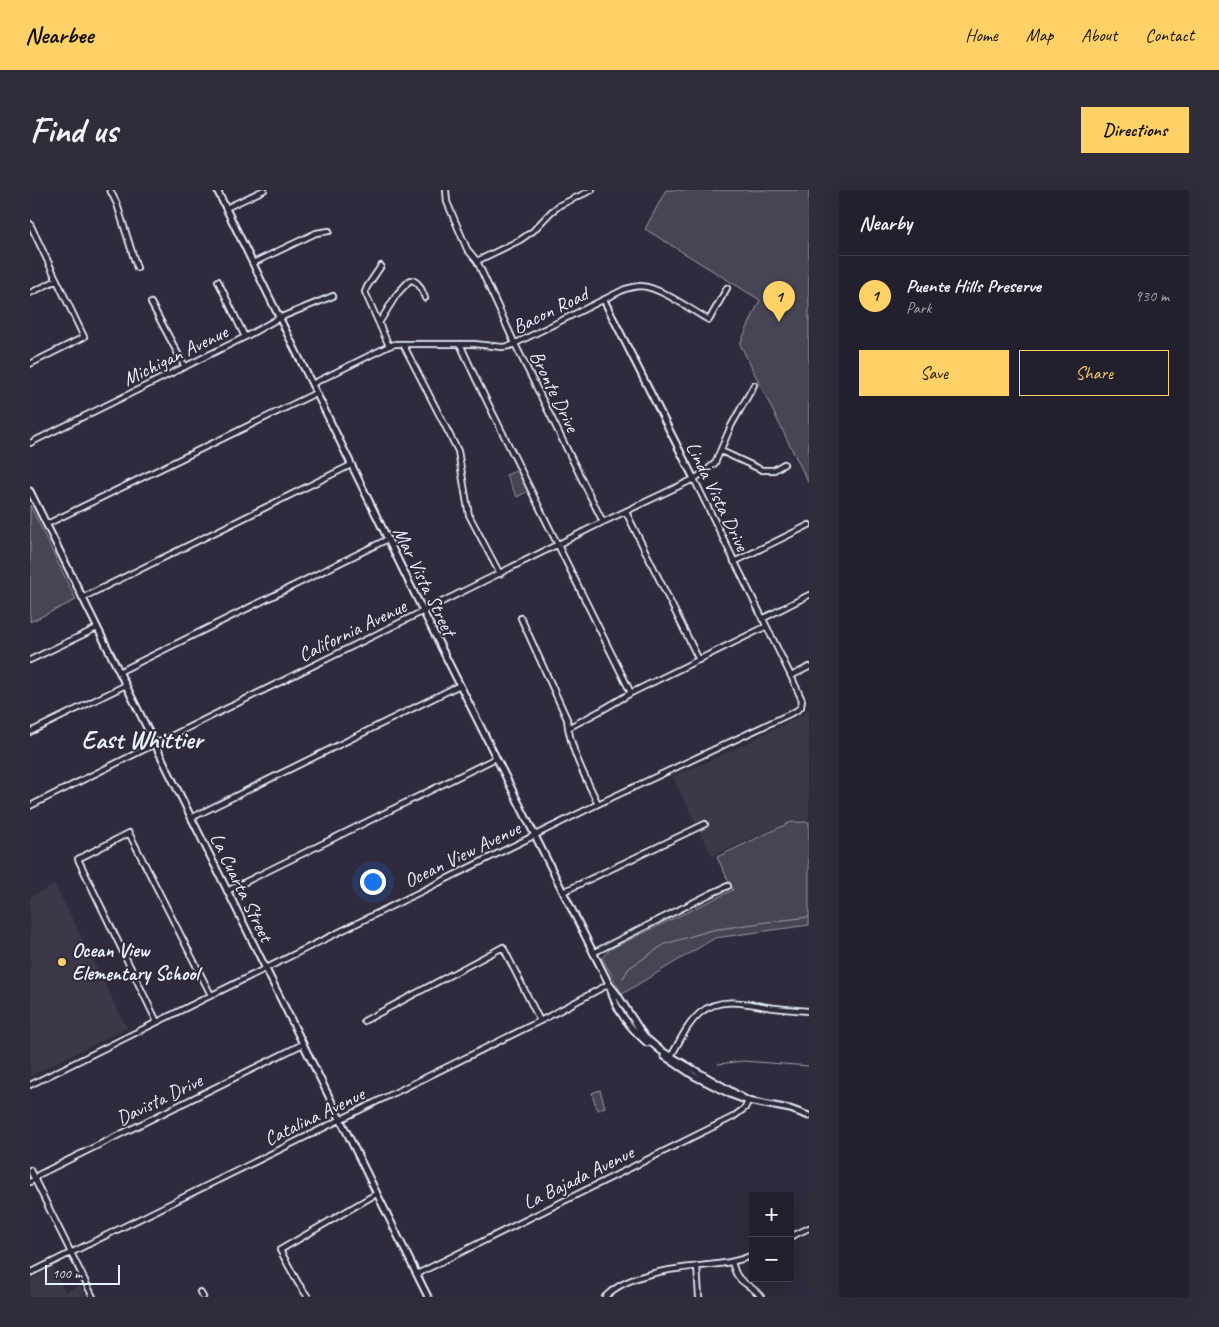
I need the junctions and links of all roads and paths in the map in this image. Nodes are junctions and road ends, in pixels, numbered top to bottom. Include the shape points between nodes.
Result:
1 (110, 190) edge
2 (217, 190) edge
3 (264, 190) edge
4 (446, 190) edge
5 (592, 190) edge
6 (226, 208) junction
7 (30, 226) edge
8 (328, 231) dead end
9 (476, 262) junction
10 (253, 263) junction
11 (381, 266) dead end
12 (138, 268) dead end
13 (57, 280) junction
14 (218, 281) dead end
15 (727, 288) dead end
16 (30, 294) edge
17 (333, 296) dead end
18 (425, 298) dead end
19 (604, 300) junction
20 (151, 303) dead end
21 (279, 318) junction
22 (379, 323) junction
23 (245, 337) junction
24 (403, 344) junction
25 (460, 344) junction
26 (515, 344) junction
27 (390, 346) junction
28 (30, 364) edge
29 (184, 367) junction
30 (312, 384) junction
31 (754, 386) dead end
32 (316, 393) junction
33 (30, 443) edge
34 (721, 451) junction
35 (784, 464) dead end
36 (351, 465) junction
37 (694, 479) junction
38 (30, 491) edge
39 (626, 512) junction
40 (603, 522) junction
41 (47, 524) junction
42 (809, 525) edge
43 (388, 539) junction
44 (559, 545) junction
45 (734, 562) junction
46 (500, 574) junction
47 (809, 595) edge
48 (82, 598) junction
49 (423, 612) junction
50 (521, 618) dead end
51 (762, 619) junction
52 (766, 627) junction
53 (97, 628) junction
54 (30, 660) edge
55 (699, 660) junction
56 (809, 667) edge
57 (119, 672) junction
58 (791, 676) junction
59 (126, 685) junction
60 (460, 685) junction
61 (631, 693) junction
62 (801, 706) joint
63 (568, 728) junction
64 (30, 732) edge
65 (154, 745) junction
66 (496, 758) junction
67 (598, 804) junction
68 (30, 806) edge
69 (191, 818) junction
70 (704, 824) dead end
71 (534, 836) junction
72 (728, 886) dead end
73 (227, 891) junction
74 (563, 892) junction
75 (593, 953) junction
76 (266, 967) junction
77 (609, 984) junction
78 (211, 995) junction
79 (809, 1011) edge
80 (364, 1021) dead end
81 (540, 1021) junction
82 (157, 1022) junction
83 (303, 1044) junction
84 (670, 1058) junction
85 (30, 1085) edge
86 (748, 1101) junction
87 (809, 1116) edge
88 (340, 1120) junction
89 (30, 1170) edge
90 (32, 1181) edge
91 (376, 1194) junction
92 (809, 1228) edge
93 (794, 1235) edge
94 (72, 1252) junction
95 (749, 1257) edge
96 (732, 1262) junction
97 (697, 1266) junction
98 (30, 1273) edge
99 (417, 1274) junction
100 (93, 1297) edge
101 (308, 1297) edge
102 (428, 1297) edge
103 (604, 1297) edge
104 (699, 1297) edge
105 (761, 1297) edge

1 - 12 street
2 - 6 street, Mar Vista Street
3 - 6 street
4 - 9 street, Bronte Drive via 447,202
5 - 9 street via 551,212 520,240
6 - 10 street, Mar Vista Street
7 - 13 street
8 - 10 street via 316,233
9 - 26 street, Bronte Drive
10 - 21 street, Mar Vista Street
11 - 22 street via 365,292
13 - 16 street
13 - 28 street via 84,337
14 - 23 street
15 - 19 street, Bacon Road via 709,320 659,291 641,286 625,289
17 - 21 street, Michigan Avenue
18 - 22 street via 417,282 410,280
19 - 26 street, Bacon Road
19 - 37 street, Linda Vista Drive
20 - 29 street
21 - 23 street, Michigan Avenue
21 - 30 street, Mar Vista Street
22 - 27 street
23 - 29 street, Michigan Avenue
24 - 25 street, Bacon Road
24 - 27 street, Bacon Road
24 - 46 street via 458,451 469,515
25 - 26 street, Bacon Road via 502,347
25 - 44 street
26 - 40 street, Bronte Drive
27 - 30 street, Bacon Road
29 - 33 street, Michigan Avenue
30 - 32 street, Mar Vista Street
31 - 34 street, California Avenue
32 - 36 street, Mar Vista Street
32 - 41 street
34 - 35 street via 762,470 774,470
34 - 37 street, California Avenue via 711,468
36 - 43 street, Mar Vista Street
36 - 48 street
37 - 39 street, California Avenue
37 - 45 street, Linda Vista Drive
38 - 41 street, La Cuarta Street
39 - 40 street, California Avenue
39 - 55 street
40 - 44 street, California Avenue
41 - 48 street, La Cuarta Street
42 - 45 street
43 - 49 street, Mar Vista Street
43 - 57 street
44 - 46 street, California Avenue
44 - 61 street
45 - 51 street, Linda Vista Drive
46 - 49 street, California Avenue
47 - 51 street
48 - 53 street, La Cuarta Street
49 - 60 street, Mar Vista Street
49 - 65 street, California Avenue
50 - 63 street via 567,719
51 - 52 street, Linda Vista Drive
52 - 55 street
52 - 58 street, Linda Vista Drive
53 - 54 street
53 - 57 street, La Cuarta Street
55 - 61 street
56 - 58 street
57 - 59 street, La Cuarta Street
58 - 62 street, Linda Vista Drive via 802,700
59 - 64 street
59 - 65 street, La Cuarta Street
60 - 66 street, Mar Vista Street
60 - 69 street
61 - 63 street
62 - 67 street, Ocean View Avenue
63 - 67 street via 576,760
65 - 68 street, California Avenue
65 - 69 street, La Cuarta Street
66 - 71 street, Mar Vista Street
66 - 73 street
67 - 71 street, Ocean View Avenue
69 - 73 street, La Cuarta Street
70 - 74 street
71 - 74 street, Mar Vista Street
71 - 76 street, Ocean View Avenue
72 - 75 street
73 - 76 street, La Cuarta Street
74 - 75 street, Mar Vista Street
75 - 77 street, Mar Vista Street
76 - 78 street, Ocean View Avenue
76 - 83 street, La Cuarta Street
77 - 81 street, Catalina Avenue
77 - 84 street, Mar Vista Street via 613,1000 627,1022 655,1050
78 - 82 street, Ocean View Avenue
78 - 82 street via 129,833 78,858
79 - 84 street via 741,1002 714,1005 691,1023
80 - 81 street via 503,947
81 - 88 street, Catalina Avenue
82 - 85 street, Ocean View Avenue
83 - 88 street, La Cuarta Street
83 - 90 street, Davista Drive via 38,1175
84 - 86 street, Mar Vista Street via 694,1076
86 - 87 street, Mar Vista Street via 779,1106
86 - 99 street, La Bajada Avenue via 745,1108 733,1117
88 - 91 street, La Cuarta Street
88 - 94 street, Catalina Avenue
89 - 90 street
90 - 94 street
91 - 99 street, La Cuarta Street
91 - 101 street via 280,1250
92 - 93 street
94 - 98 street, Catalina Avenue
94 - 100 street
95 - 96 street
96 - 97 street
96 - 105 street via 739,1279
97 - 103 street via 634,1279
97 - 104 street
99 - 102 street, La Cuarta Street

